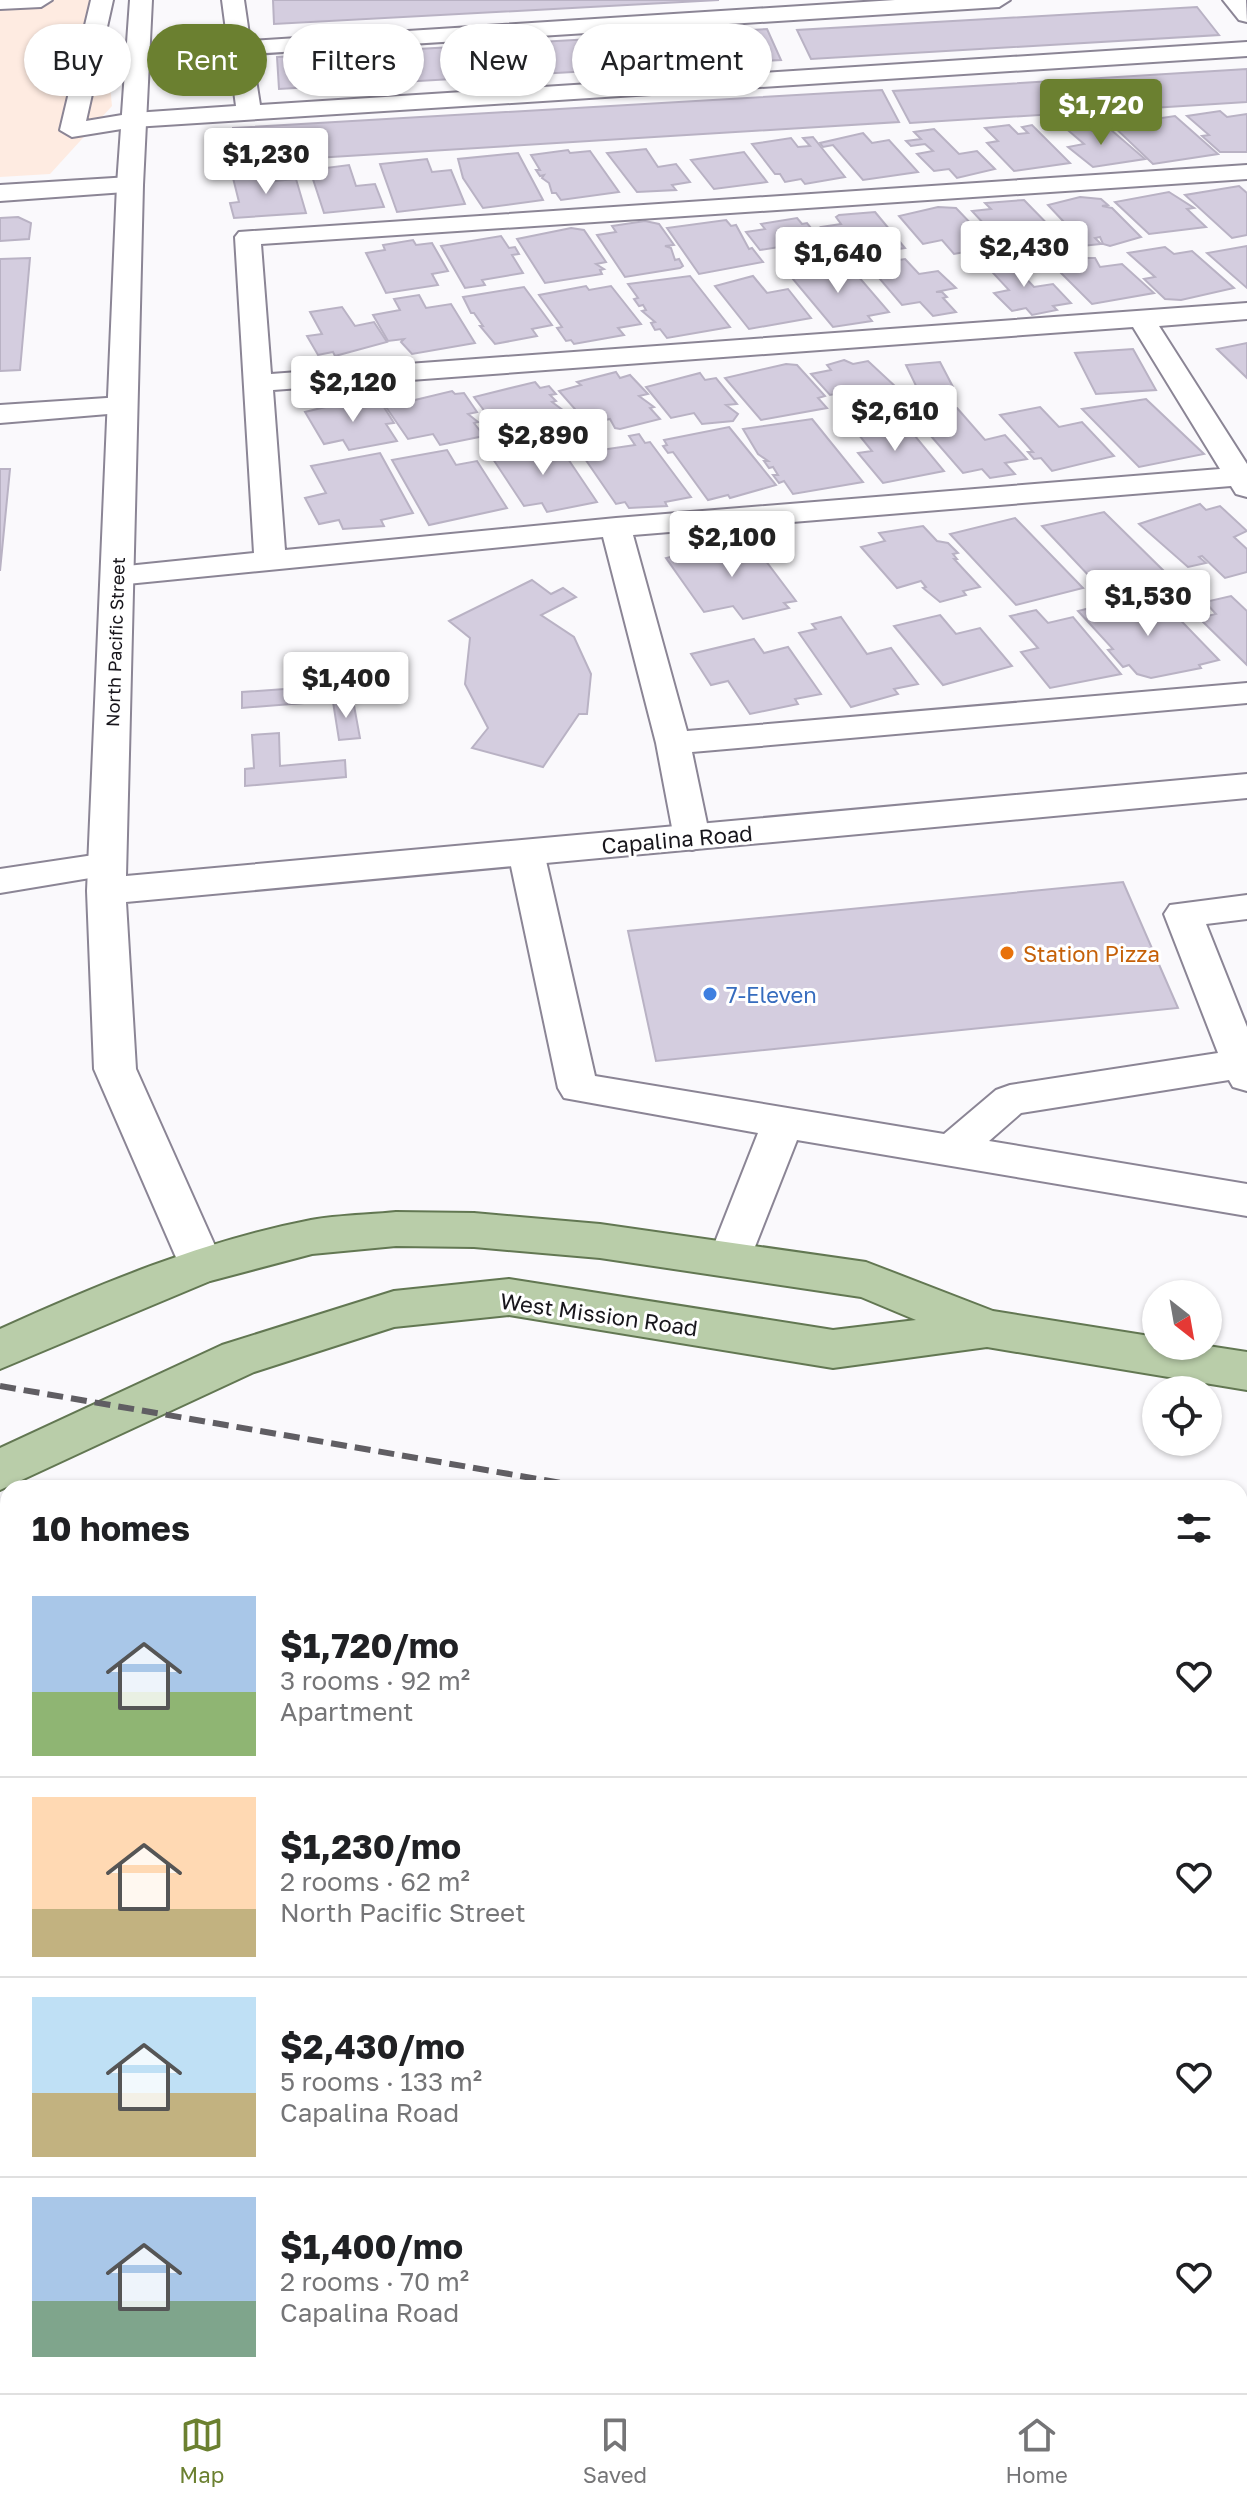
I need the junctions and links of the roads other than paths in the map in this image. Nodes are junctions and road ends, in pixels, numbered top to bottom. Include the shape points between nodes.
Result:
1 (41, 0) edge
2 (102, 0) edge
3 (141, 0) edge
4 (233, 0) edge
5 (999, 0) edge
6 (1234, 0) edge
7 (0, 2) edge
8 (1247, 15) edge
9 (236, 24) edge
10 (267, 46) edge
11 (1247, 49) edge
12 (246, 96) edge
13 (249, 113) junction
14 (134, 120) junction
15 (1247, 172) edge
16 (130, 185) junction
17 (0, 193) edge
18 (1247, 311) edge
19 (1141, 318) junction
20 (259, 383) junction
21 (122, 406) junction
22 (0, 414) edge
23 (1244, 482) edge
24 (616, 527) junction
25 (270, 561) junction
26 (117, 576) junction
27 (1247, 693) edge
28 (673, 743) junction
29 (1247, 786) edge
30 (692, 838) junction
31 (526, 852) junction
32 (106, 878) junction
33 (0, 881) edge
34 (1247, 907) edge
35 (1244, 1070) edge
36 (783, 1122) junction
37 (952, 1150) junction
38 (1247, 1200) edge
39 (730, 1260) junction
40 (201, 1266) junction
41 (988, 1329) junction
42 (0, 1350) edge
43 (1247, 1371) edge
44 (0, 1470) edge

1 - 7 lane
2 - 14 lane via 72,130
3 - 14 street, North Pacific Street
4 - 9 lane
5 - 10 lane
6 - 8 lane
11 - 13 lane
12 - 13 lane
13 - 14 lane
14 - 16 street, North Pacific Street
15 - 20 lane via 248,237
16 - 17 street
16 - 21 street, North Pacific Street
18 - 19 lane
19 - 20 lane
19 - 23 lane
20 - 25 lane
21 - 22 lane
21 - 26 street, North Pacific Street
23 - 24 lane
24 - 25 lane
24 - 28 lane
25 - 26 lane
26 - 32 street, North Pacific Street
27 - 28 lane
28 - 30 lane
29 - 30 street, Capalina Road
30 - 31 street, Capalina Road
31 - 32 street, Capalina Road
31 - 36 lane via 578,1088
32 - 33 lane
32 - 40 street, North Pacific Street via 115,1069
34 - 35 lane via 1183,914
35 - 37 lane via 1010,1100
36 - 37 lane
36 - 39 lane
37 - 38 lane
39 - 40 main road, West Mission Road via 600,1241 396,1229 312,1237
39 - 41 main road, West Mission Road via 866,1280
40 - 42 main road, West Mission Road
41 - 43 main road, West Mission Road
41 - 44 main road, West Mission Road via 833,1349 509,1297 394,1309 239,1358

